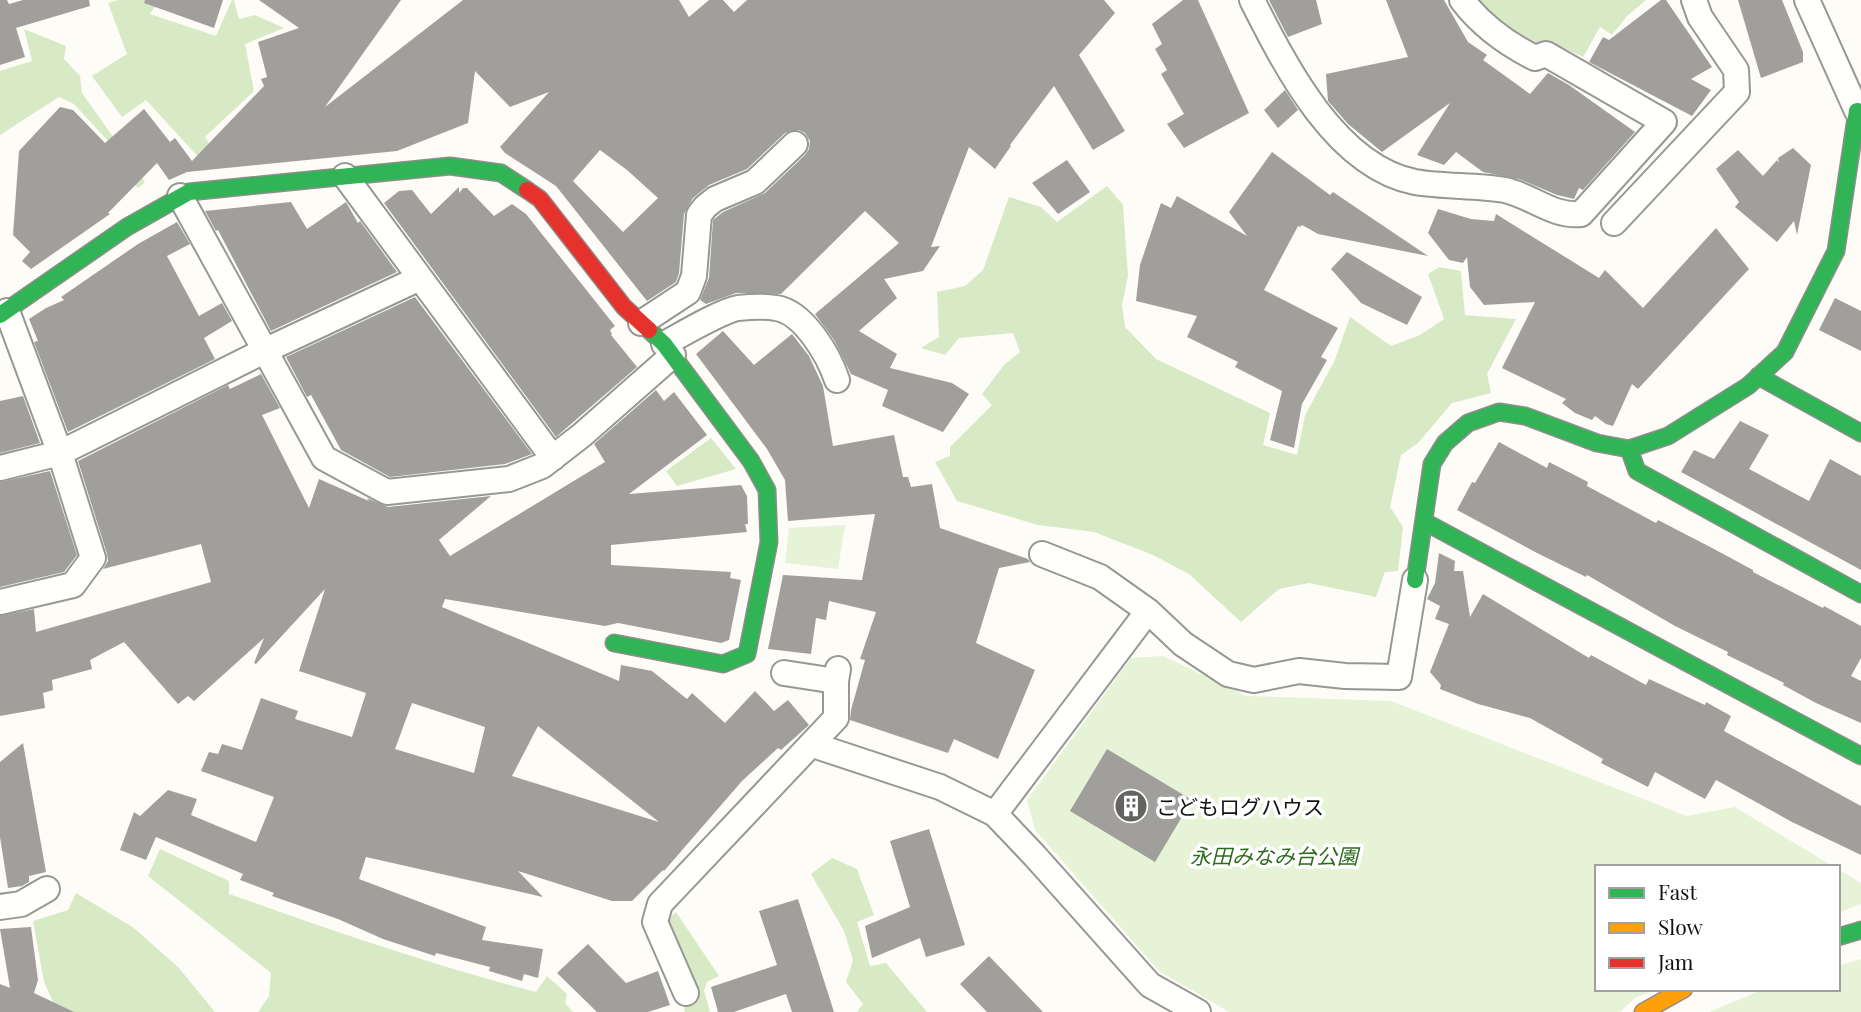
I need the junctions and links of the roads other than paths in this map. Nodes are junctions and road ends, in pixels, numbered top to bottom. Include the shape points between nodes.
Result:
1 (1252, 0) edge
2 (1462, 0) edge
3 (1694, 0) edge
4 (1807, 0) edge
5 (1859, 113) edge
6 (795, 144) dead end
7 (345, 176) junction
8 (180, 196) junction
9 (1614, 223) dead end
10 (1836, 251) junction
11 (1853, 261) dead end
12 (420, 278) junction
13 (4, 313) edge
14 (642, 323) junction
15 (668, 349) junction
16 (264, 351) junction
17 (1758, 376) junction
18 (837, 380) dead end
19 (1861, 433) edge
20 (1629, 449) junction
21 (60, 453) junction
22 (553, 458) junction
23 (0, 468) edge
24 (1425, 522) junction
25 (1042, 554) dead end
26 (1415, 580) joint
27 (1861, 594) edge
28 (0, 602) edge
29 (1148, 611) junction
30 (614, 643) dead end
31 (784, 673) dead end
32 (813, 745) junction
33 (1861, 756) edge
34 (995, 814) junction
35 (47, 889) dead end
36 (0, 907) edge
37 (1861, 930) edge
38 (1840, 936) edge
39 (1680, 991) edge
40 (686, 993) dead end
41 (1198, 1012) edge
42 (1643, 1012) edge

1 - 2 street via 1290,75 1367,163 1415,182 1504,190 1552,210 1581,214 1664,122 1546,54 1535,58 1520,50
3 - 9 street via 1700,17 1736,70 1737,92
4 - 5 street
5 - 10 street
6 - 14 street via 755,182 705,207 699,215 694,276 688,292
7 - 8 street
7 - 12 street
7 - 14 street via 450,166 501,173 540,199 624,307
8 - 13 street
8 - 16 street
10 - 11 street
10 - 17 street via 1785,352
12 - 16 street
12 - 22 street
13 - 21 street
14 - 15 street
15 - 18 street via 736,309 778,307 801,321 831,363
15 - 22 street
15 - 30 street via 768,490 769,542 751,661 723,664
16 - 21 street
16 - 22 street via 324,458 387,492 509,479
17 - 19 street
17 - 20 street via 1668,436
20 - 24 street via 1597,443 1525,416 1499,412 1468,423 1445,443 1433,464
20 - 27 street via 1637,471
21 - 23 street
21 - 28 street via 93,558 73,585
24 - 26 street
24 - 33 street
25 - 29 street via 1100,578
26 - 29 street via 1399,677 1299,671 1254,680 1228,674 1183,644
29 - 34 street
31 - 32 street via 837,675 836,718
32 - 34 street via 940,786
32 - 40 street via 675,895 660,904 655,922
34 - 41 street via 1150,985
35 - 36 street via 20,904
37 - 38 street
39 - 42 street

